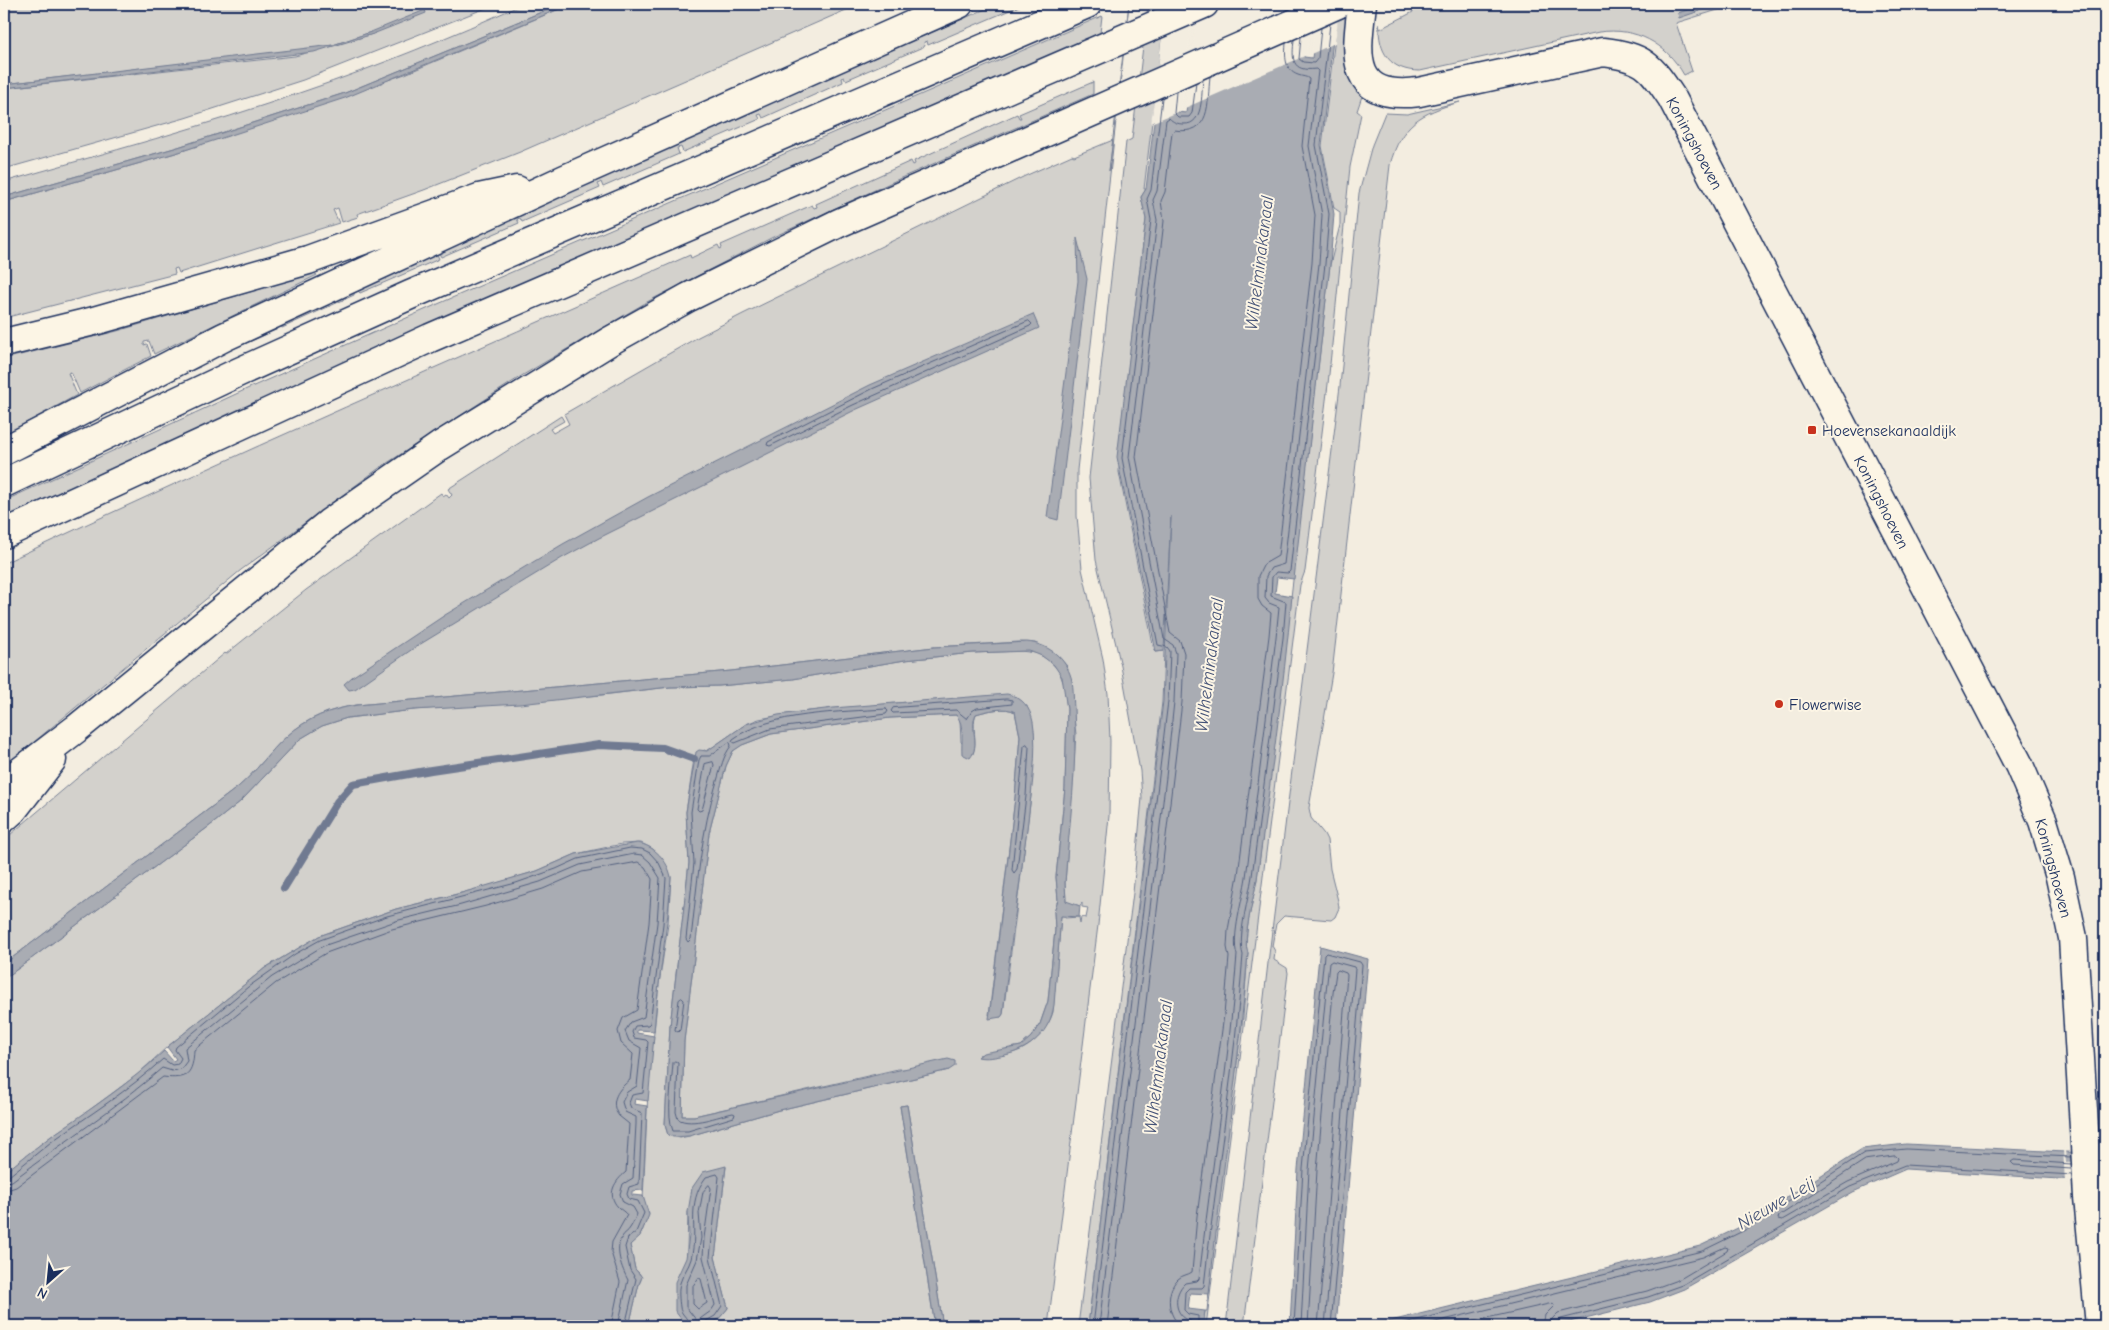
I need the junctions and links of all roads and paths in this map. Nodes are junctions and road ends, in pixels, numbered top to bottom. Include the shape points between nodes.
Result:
1 (959, 4) edge
2 (1087, 4) edge
3 (1204, 4) edge
4 (1338, 4) edge
5 (1362, 4) edge
6 (565, 179) junction
7 (4, 343) edge
8 (4, 451) edge
9 (4, 483) edge
10 (4, 534) edge
11 (76, 729) junction
12 (4, 784) edge
13 (4, 818) edge
14 (2100, 1326) edge

1 - 6 main road
2 - 9 main road via 376,311
3 - 10 main road via 430,338
4 - 11 main road via 839,223 690,296 602,346 440,446 329,523
5 - 14 main road, Koningshoeven via 1357,55 1364,76 1382,91 1419,92 1603,52 1639,60 1655,73 1672,98 2019,765 2043,821 2060,877 2073,938 2088,1197
6 - 7 main road via 479,198 308,260
6 - 8 main road via 224,337
11 - 12 main road
11 - 13 main road

